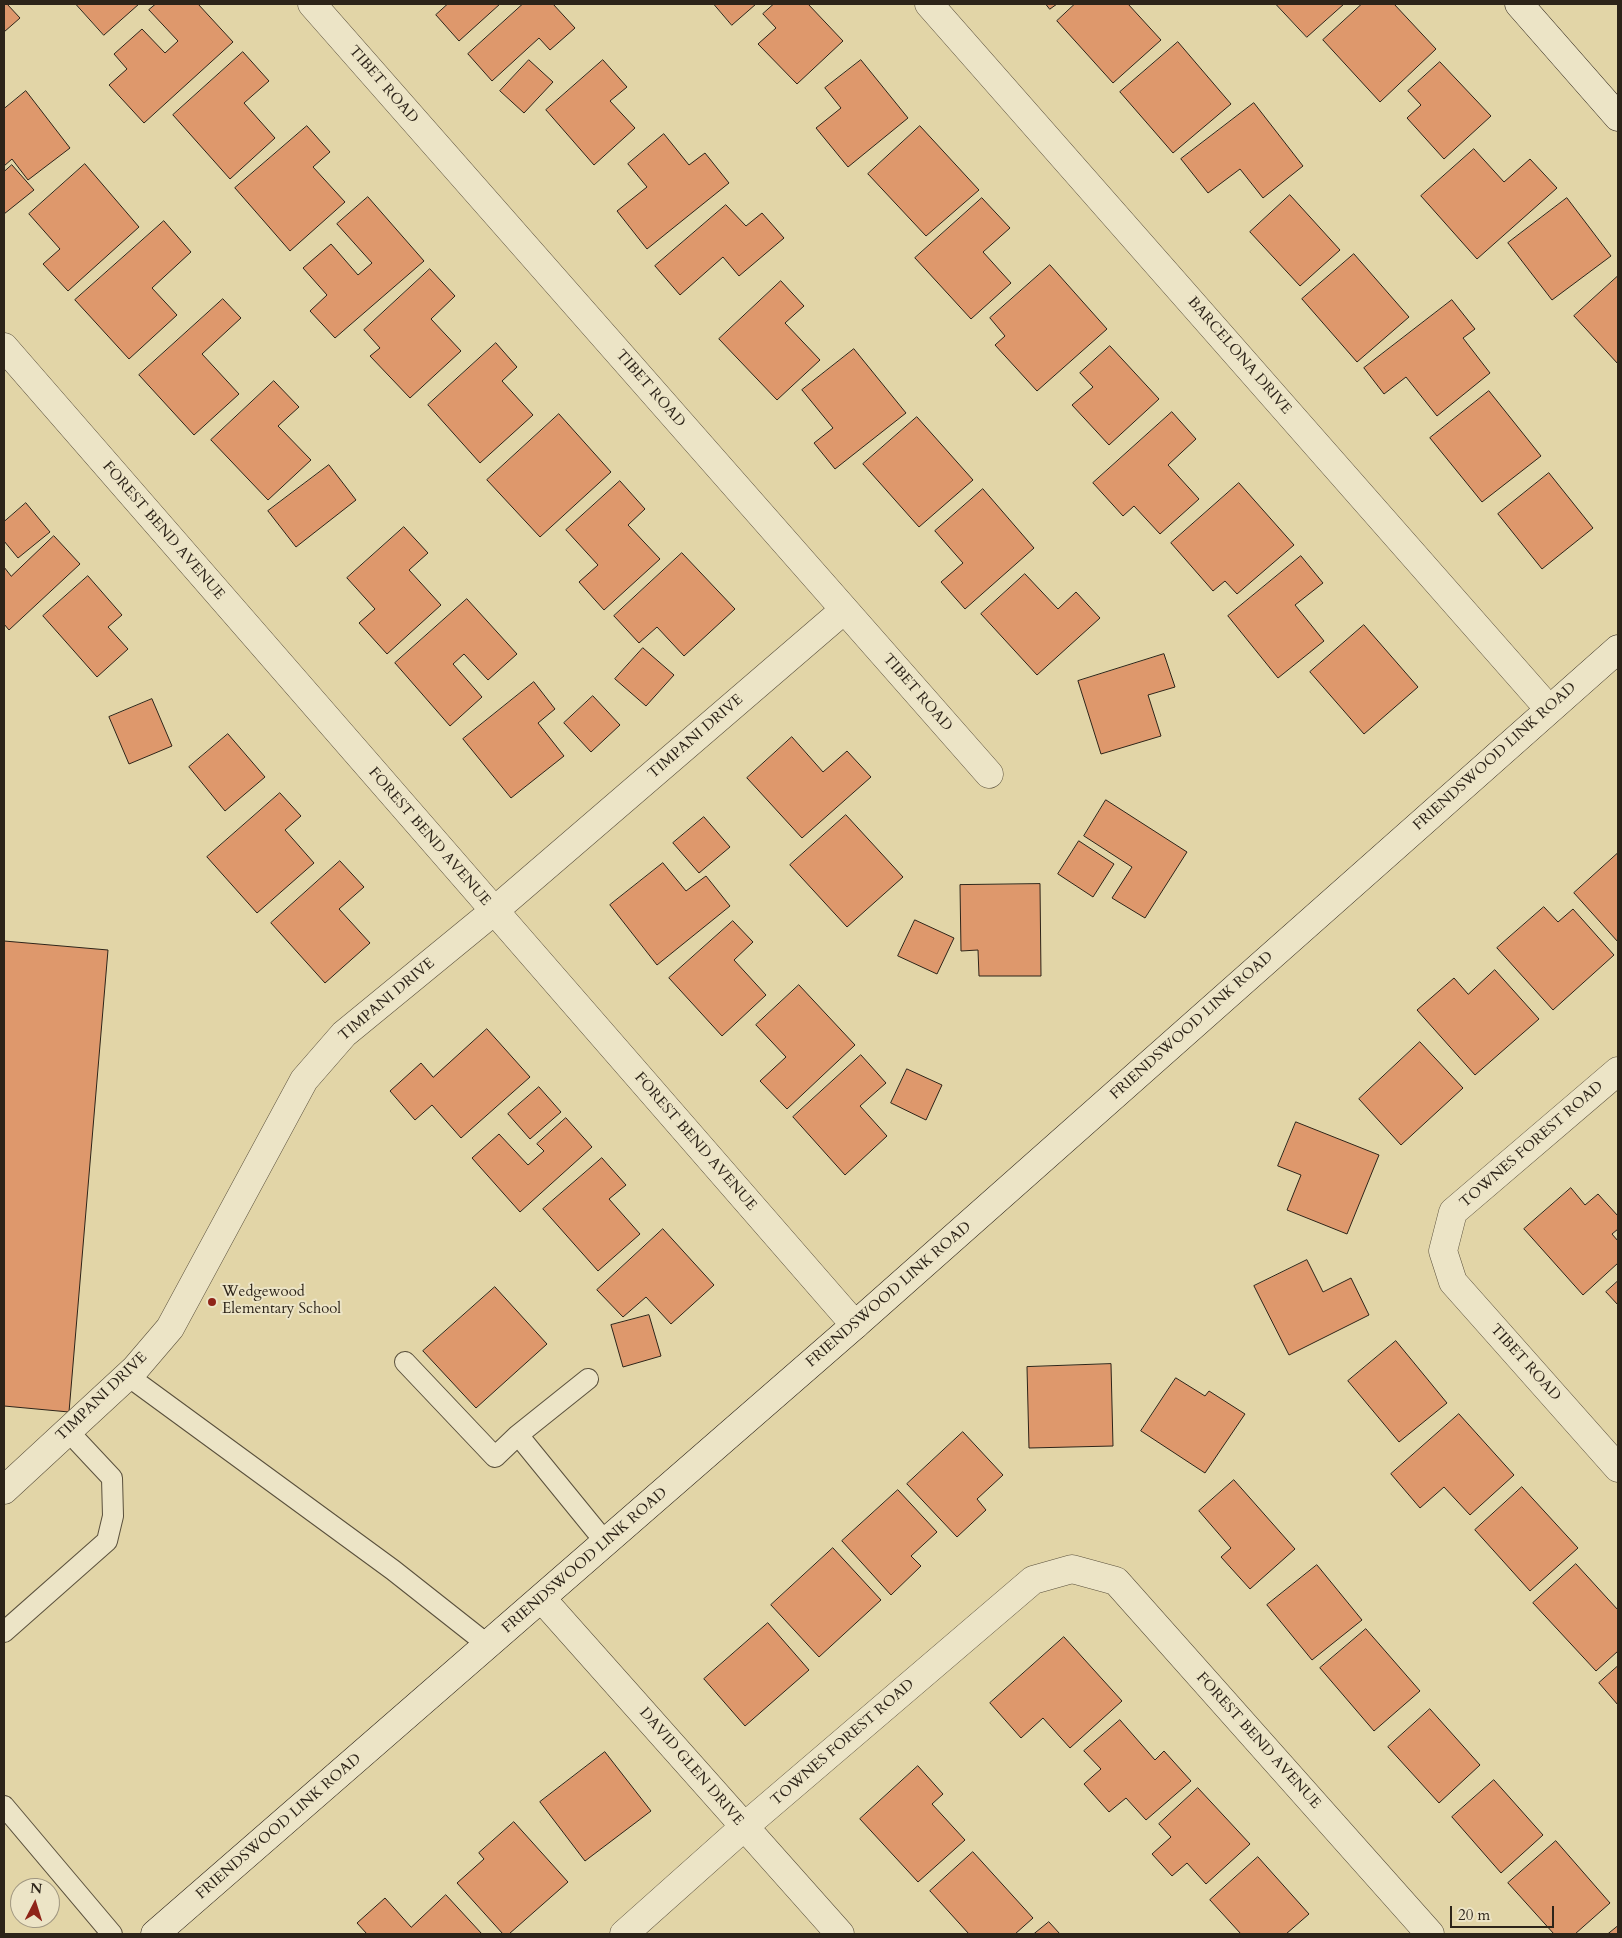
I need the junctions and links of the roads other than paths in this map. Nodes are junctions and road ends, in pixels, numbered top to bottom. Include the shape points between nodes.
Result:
1 (312, 4) edge
2 (929, 4) edge
3 (1519, 4) edge
4 (1618, 117) edge
5 (4, 348) edge
6 (844, 610) junction
7 (1618, 648) edge
8 (1549, 709) junction
9 (989, 774) dead end
10 (494, 911) junction
11 (1618, 1071) edge
12 (1444, 1251) joint
13 (855, 1325) junction
14 (405, 1362) dead end
15 (128, 1376) junction
16 (588, 1379) dead end
17 (68, 1431) junction
18 (518, 1435) junction
19 (1618, 1468) edge
20 (4, 1490) edge
21 (606, 1543) junction
22 (1072, 1569) joint
23 (542, 1599) junction
24 (4, 1632) edge
25 (488, 1645) junction
26 (4, 1806) edge
27 (744, 1827) junction
28 (112, 1934) edge
29 (154, 1934) edge
30 (624, 1934) edge
31 (840, 1934) edge
32 (1430, 1934) edge

1 - 6 street, TIBET ROAD
2 - 8 street, BARCELONA DRIVE
3 - 4 street
5 - 10 street, FOREST BEND AVENUE
6 - 9 street, TIBET ROAD
6 - 10 street, TIMPANI DRIVE
7 - 8 street, FRIENDSWOOD LINK ROAD
8 - 13 street, FRIENDSWOOD LINK ROAD
10 - 13 street, FOREST BEND AVENUE
10 - 15 street, TIMPANI DRIVE via 344,1034 304,1080 170,1328
11 - 12 street, TOWNES FOREST ROAD via 1453,1212
12 - 19 street, TIBET ROAD via 1453,1282
13 - 21 street, FRIENDSWOOD LINK ROAD
14 - 18 lane via 495,1457
15 - 17 street, TIMPANI DRIVE
15 - 25 lane via 393,1570
16 - 18 lane
17 - 20 street, TIMPANI DRIVE
17 - 24 lane via 112,1478 113,1516 107,1541
18 - 21 lane
21 - 23 street, FRIENDSWOOD LINK ROAD
22 - 27 street, TOWNES FOREST ROAD via 1033,1580
22 - 32 street, FOREST BEND AVENUE via 1116,1580
23 - 25 street, FRIENDSWOOD LINK ROAD
23 - 27 street, DAVID GLEN DRIVE
25 - 29 street, FRIENDSWOOD LINK ROAD
26 - 28 lane
27 - 30 street, TOWNES FOREST ROAD
27 - 31 street, DAVID GLEN DRIVE

